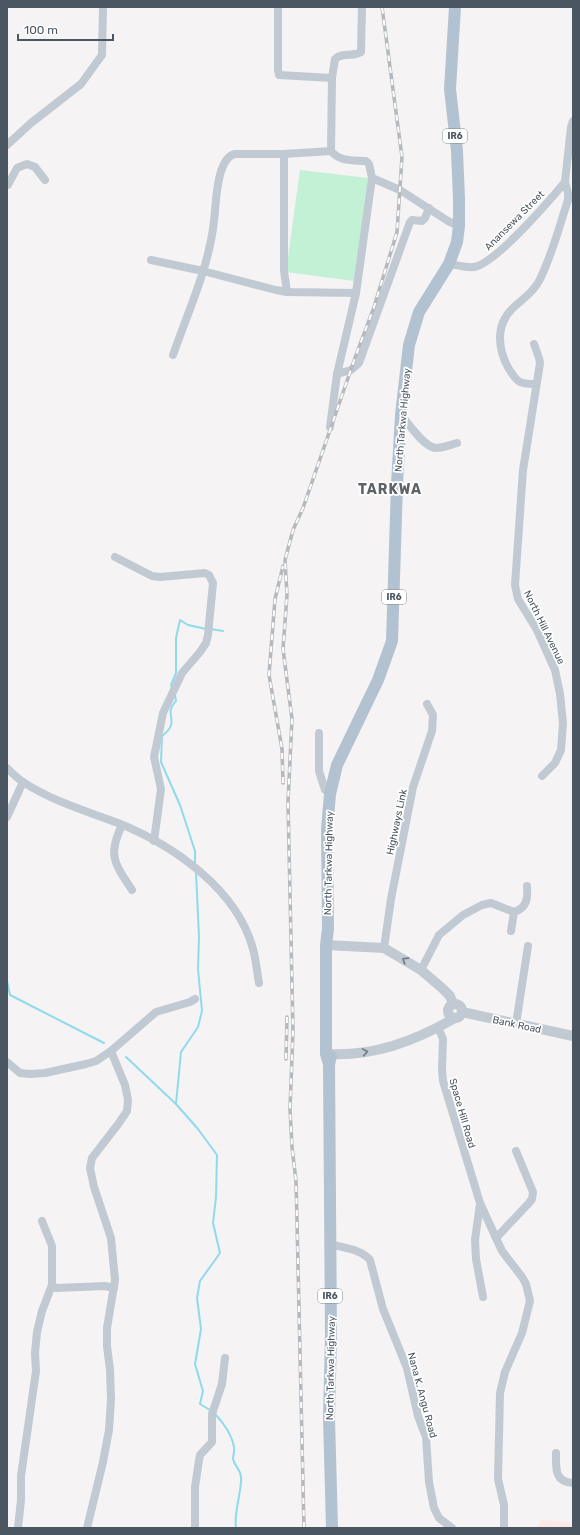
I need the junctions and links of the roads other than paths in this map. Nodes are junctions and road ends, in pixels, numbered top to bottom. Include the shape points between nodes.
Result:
1 (103, 7) edge
2 (278, 7) edge
3 (362, 7) edge
4 (455, 7) edge
5 (332, 78) junction
6 (573, 121) edge
7 (7, 145) edge
8 (331, 151) junction
9 (284, 154) junction
10 (372, 178) junction
11 (45, 180) dead end
12 (569, 183) edge
13 (7, 185) edge
14 (429, 208) junction
15 (459, 226) junction
16 (151, 260) dead end
17 (449, 264) junction
18 (203, 271) junction
19 (287, 292) junction
20 (356, 293) junction
21 (534, 344) dead end
22 (173, 355) dead end
23 (337, 374) junction
24 (535, 384) junction
25 (401, 415) junction
26 (330, 427) dead end
27 (457, 443) dead end
28 (115, 557) dead end
29 (427, 704) dead end
30 (319, 733) dead end
31 (7, 768) edge
32 (542, 776) dead end
33 (23, 782) junction
34 (330, 794) junction
35 (7, 817) edge
36 (122, 825) junction
37 (154, 841) junction
38 (527, 886) dead end
39 (132, 890) dead end
40 (514, 912) junction
41 (511, 931) dead end
42 (329, 945) junction
43 (528, 946) dead end
44 (384, 948) junction
45 (421, 970) junction
46 (258, 982) dead end
47 (195, 999) dead end
48 (458, 1015) junction
49 (516, 1024) junction
50 (438, 1027) junction
51 (573, 1036) edge
52 (111, 1051) junction
53 (329, 1058) junction
54 (7, 1062) edge
55 (516, 1151) dead end
56 (480, 1203) junction
57 (42, 1221) dead end
58 (496, 1238) junction
59 (330, 1244) junction
60 (52, 1285) junction
61 (114, 1288) junction
62 (483, 1297) dead end
63 (225, 1358) dead end
64 (556, 1453) dead end
65 (573, 1483) edge
66 (18, 1528) edge
67 (87, 1528) edge
68 (195, 1528) edge
69 (332, 1528) edge
70 (452, 1528) edge
71 (504, 1528) edge

1 - 7 street via 102,55 81,84
2 - 5 street via 279,75
3 - 5 street via 361,52 336,57
4 - 15 main road, North Tarkwa Highway / IR6 via 450,89 457,151
5 - 8 street
6 - 12 street
8 - 9 street
8 - 10 street via 340,159 366,161
9 - 18 street via 235,154 226,162 217,190 212,242
9 - 19 street via 284,271
10 - 14 street via 400,190
10 - 20 street
11 - 13 street via 35,167 27,164 16,168
12 - 17 street, Anansewa Street via 489,260 474,267
12 - 24 street via 568,200 539,281 503,320 500,331 502,353 516,379 521,384
14 - 15 street
14 - 23 street via 426,218 422,221 410,222 359,363 351,370
15 - 17 main road, North Tarkwa Highway / IR6 via 457,242
16 - 18 street
17 - 25 main road, North Tarkwa Highway / IR6 via 419,312 410,345
18 - 19 street
18 - 22 street
19 - 20 street
20 - 23 street
21 - 24 street, North Hill Avenue via 540,364
23 - 26 street
24 - 32 street, North Hill Avenue via 523,470 515,585 518,600 537,630 555,670 560,694 563,723 561,750 555,763
25 - 27 street via 430,447 437,448
25 - 34 main road, North Tarkwa Highway / IR6 via 392,641 378,680 337,765
28 - 37 street via 152,576 205,574 213,583 206,643 182,673 163,712 154,757 161,789
29 - 44 street, Highways Link via 433,715 432,731 413,787
30 - 34 street via 319,771 325,790
31 - 33 street
33 - 35 street
33 - 36 street via 63,803
34 - 42 main road, North Tarkwa Highway / IR6 via 327,829
36 - 37 street
36 - 39 street via 114,846 114,861
37 - 46 street via 190,862 228,901 249,936 254,950
38 - 40 street via 527,902 523,908
40 - 41 street
40 - 45 street via 491,903 463,915 439,935
42 - 44 street
42 - 53 main road, North Tarkwa Highway / IR6
43 - 49 street
45 -> 44 street
45 - 48 street via 450,996 453,1004 449,1007 450,1016
47 - 52 street via 156,1012
48 - 49 street, Bank Road
48 - 50 street
49 - 51 street, Bank Road
53 -> 50 street via 379,1050 408,1041
50 - 56 street, Space Hill Road via 443,1039 443,1081
52 - 54 street via 86,1064 45,1073 20,1073
52 - 61 street via 125,1085 127,1111 92,1158 90,1168 111,1238
53 - 59 main road, North Tarkwa Highway / IR6
55 - 58 street via 532,1189 532,1196 529,1203
56 - 58 street, Space Hill Road
56 - 62 street via 475,1240
57 - 60 street via 52,1246
58 - 71 street, Space Hill Road via 526,1284 530,1301 522,1333 505,1372 500,1393 498,1479 504,1505
59 - 69 main road, North Tarkwa Highway / IR6 via 329,1418
59 - 70 street, Nana K. Angu Road via 360,1252 370,1260 382,1309 407,1368 418,1416 426,1437 429,1482 434,1508 439,1518
60 - 61 street via 56,1288
60 - 66 street via 37,1332 36,1371 20,1476
61 - 67 street via 107,1328 111,1399 109,1430
63 - 68 street via 219,1397 212,1411 212,1442 200,1455 199,1460
64 - 65 street via 557,1474 566,1483

